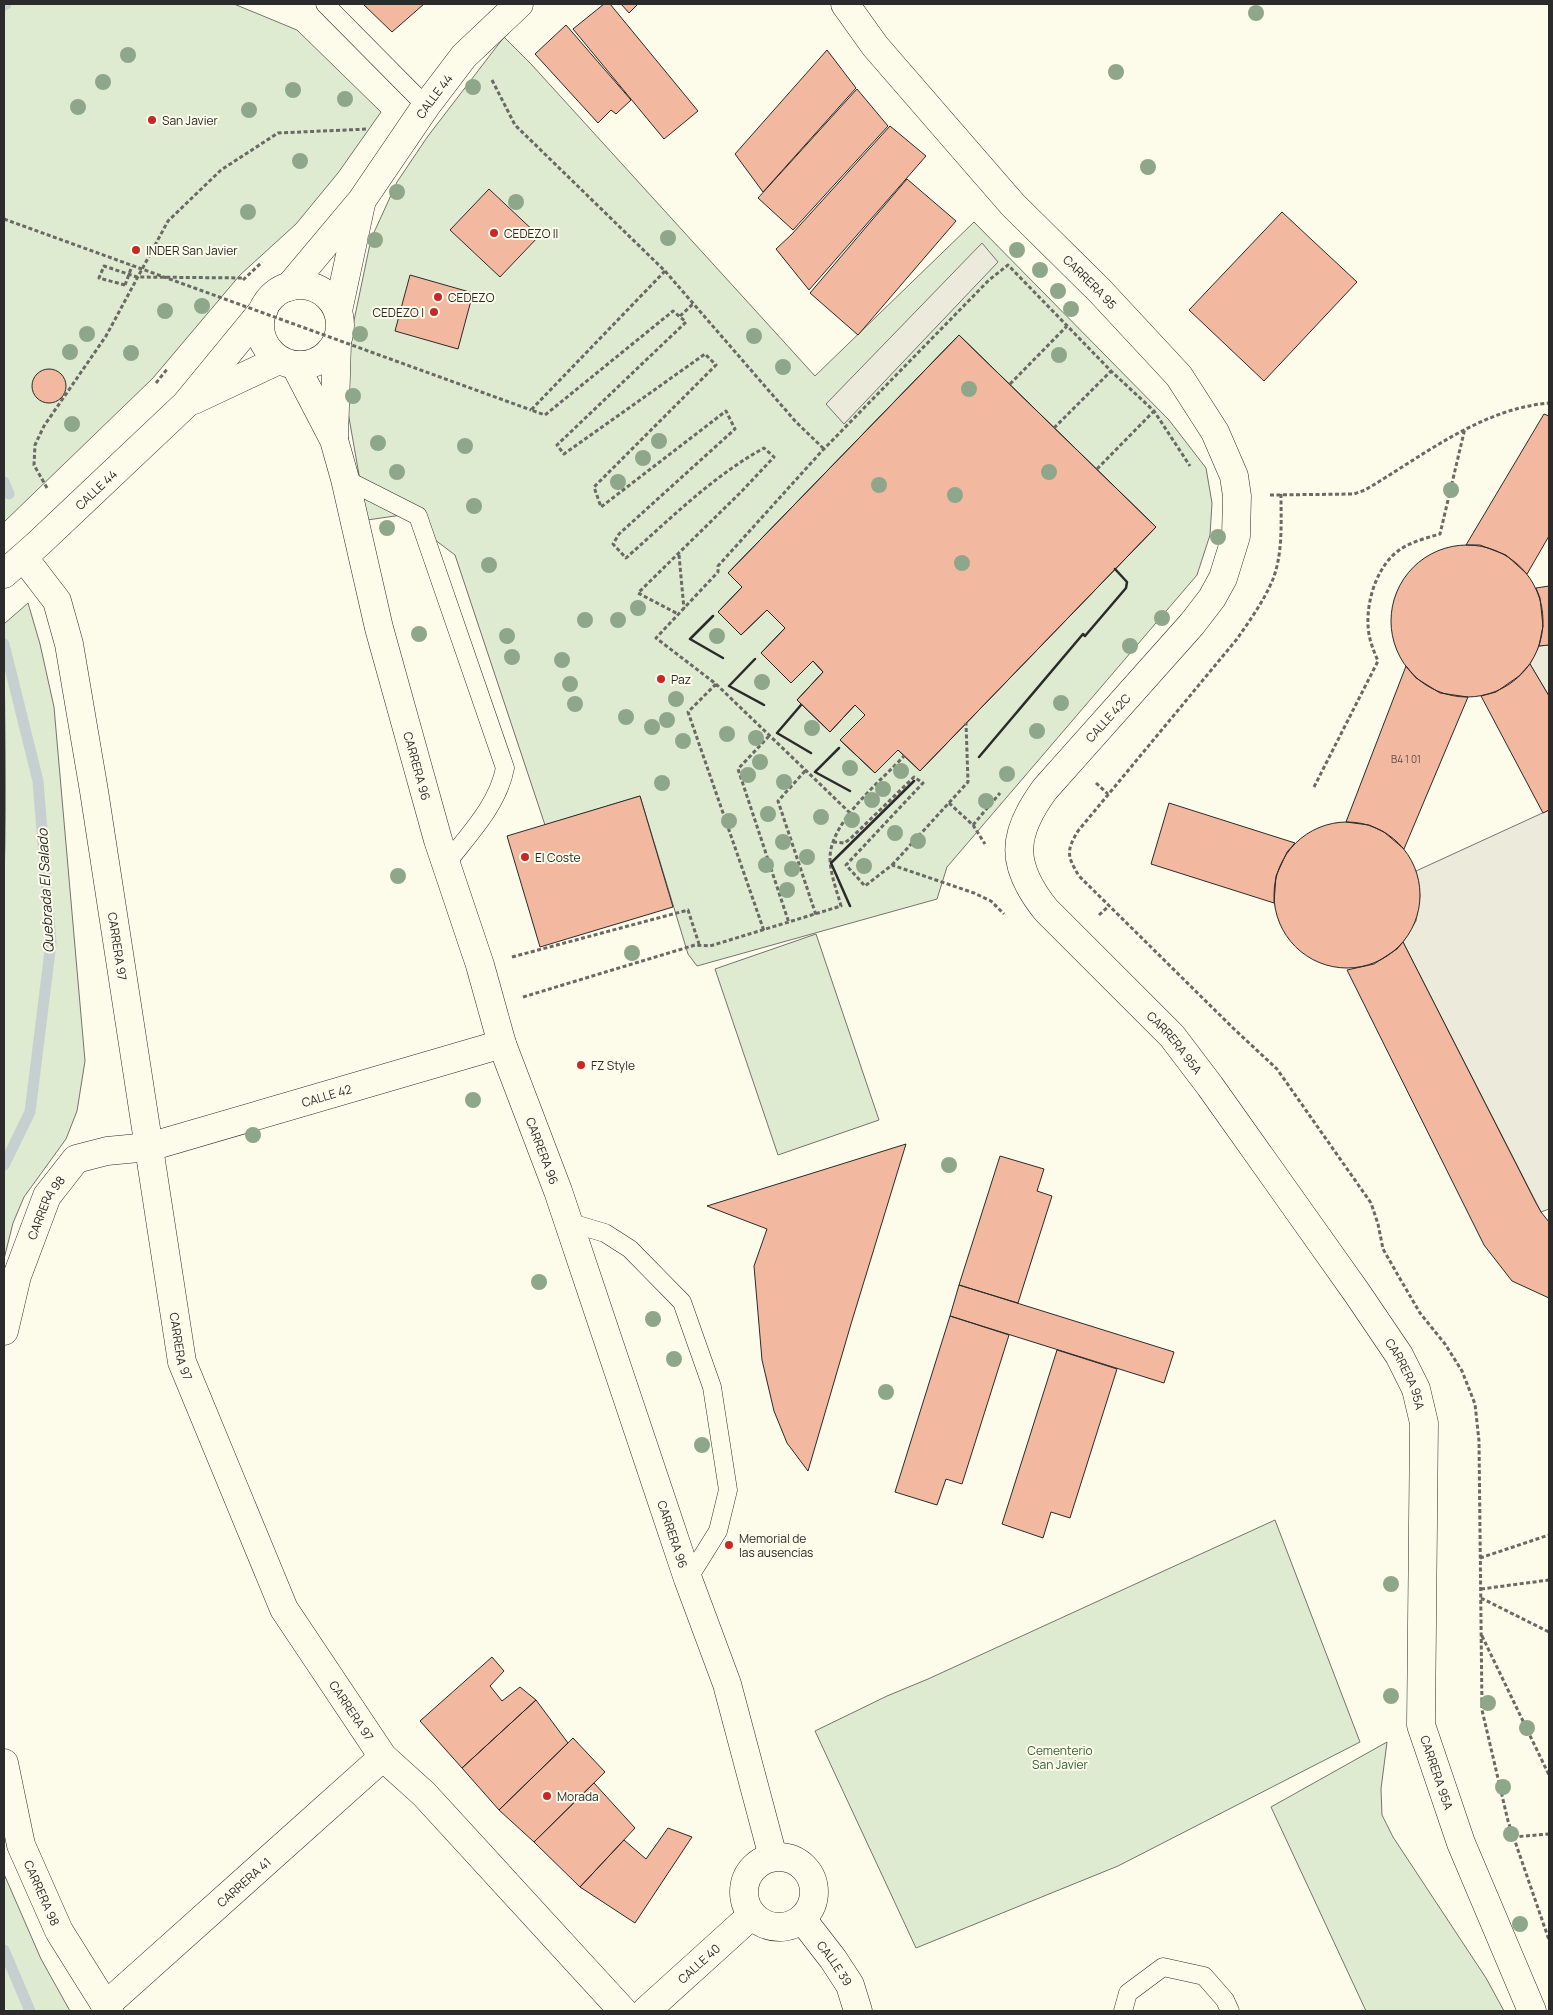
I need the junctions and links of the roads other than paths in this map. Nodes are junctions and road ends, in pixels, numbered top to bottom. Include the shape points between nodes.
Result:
1 (325, 4) edge
2 (518, 4) edge
3 (845, 4) edge
4 (426, 106) junction
5 (362, 200) junction
6 (288, 287) junction
7 (264, 309) junction
8 (338, 310) junction
9 (336, 343) junction
10 (287, 363) junction
11 (186, 404) junction
12 (334, 440) junction
13 (345, 479) junction
14 (14, 566) edge
15 (1212, 598) joint
16 (1019, 846) joint
17 (446, 864) junction
18 (502, 1044) junction
19 (149, 1147) junction
20 (568, 1222) junction
21 (4, 1331) edge
22 (688, 1579) junction
23 (383, 1757) junction
24 (4, 1763) edge
25 (773, 1857) junction
26 (752, 1916) junction
27 (802, 1919) junction
28 (107, 2009) edge
29 (623, 2011) edge
30 (646, 2011) edge
31 (858, 2011) edge
32 (1123, 2011) edge
33 (1230, 2011) edge
34 (1532, 2011) edge

1 - 4 lane
2 - 4 street, CALLE 44 via 464,56
3 - 15 street, CARRERA 95 via 875,46 1013,205 1179,376 1195,399 1219,440 1234,476 1237,496 1236,536 1223,578
4 - 5 street, CALLE 44
5 - 6 street, CALLE 44
5 - 8 street, CALLE 44
6 - 7 street via 272,297
6 - 8 street via 311,286 322,291
7 - 10 street via 262,337 270,352
7 - 11 street, CALLE 44
8 - 9 street via 340,333
9 - 10 street via 320,361 308,365
9 - 12 street, CARRERA 96
10 - 11 street, CALLE 44
10 - 12 street, CARRERA 96
11 - 14 street, CALLE 44
12 - 13 street, CARRERA 96
13 - 17 street, CARRERA 96 via 379,628
13 - 17 lane via 418,516 505,768 502,785 493,802
14 - 19 street, CARRERA 97 via 58,601 69,644
15 - 16 street, CALLE 42C via 1045,789 1025,821
16 - 34 street, CARRERA 95A via 1024,878 1033,894 1172,1036 1357,1292 1399,1355 1416,1389 1424,1423 1421,1725 1461,1843
17 - 18 street, CARRERA 96
18 - 19 street, CALLE 42
18 - 20 street, CARRERA 96
19 - 21 street, CARRERA 98 via 107,1151 76,1159 47,1196 17,1276
19 - 23 street, CARRERA 97 via 182,1362 284,1609
20 - 22 street, CARRERA 96
20 - 22 lane via 605,1233 630,1248 682,1302 709,1378 728,1490 718,1531
22 - 25 street, CARRERA 96 via 727,1684
23 - 28 street, CARRERA 41
23 - 29 street, CARRERA 97 via 424,1794
24 - 28 street, CARRERA 98 via 22,1845 59,1931
25 - 26 street via 759,1862 749,1873 744,1887 745,1902
25 - 27 street via 788,1856 800,1862 810,1873 815,1898
26 - 27 street via 779,1928 791,1926
26 - 30 street, CALLE 40
27 - 31 street, CALLE 39 via 850,1985
32 - 33 lane via 1128,1993 1163,1967 1204,1976 1225,2000

